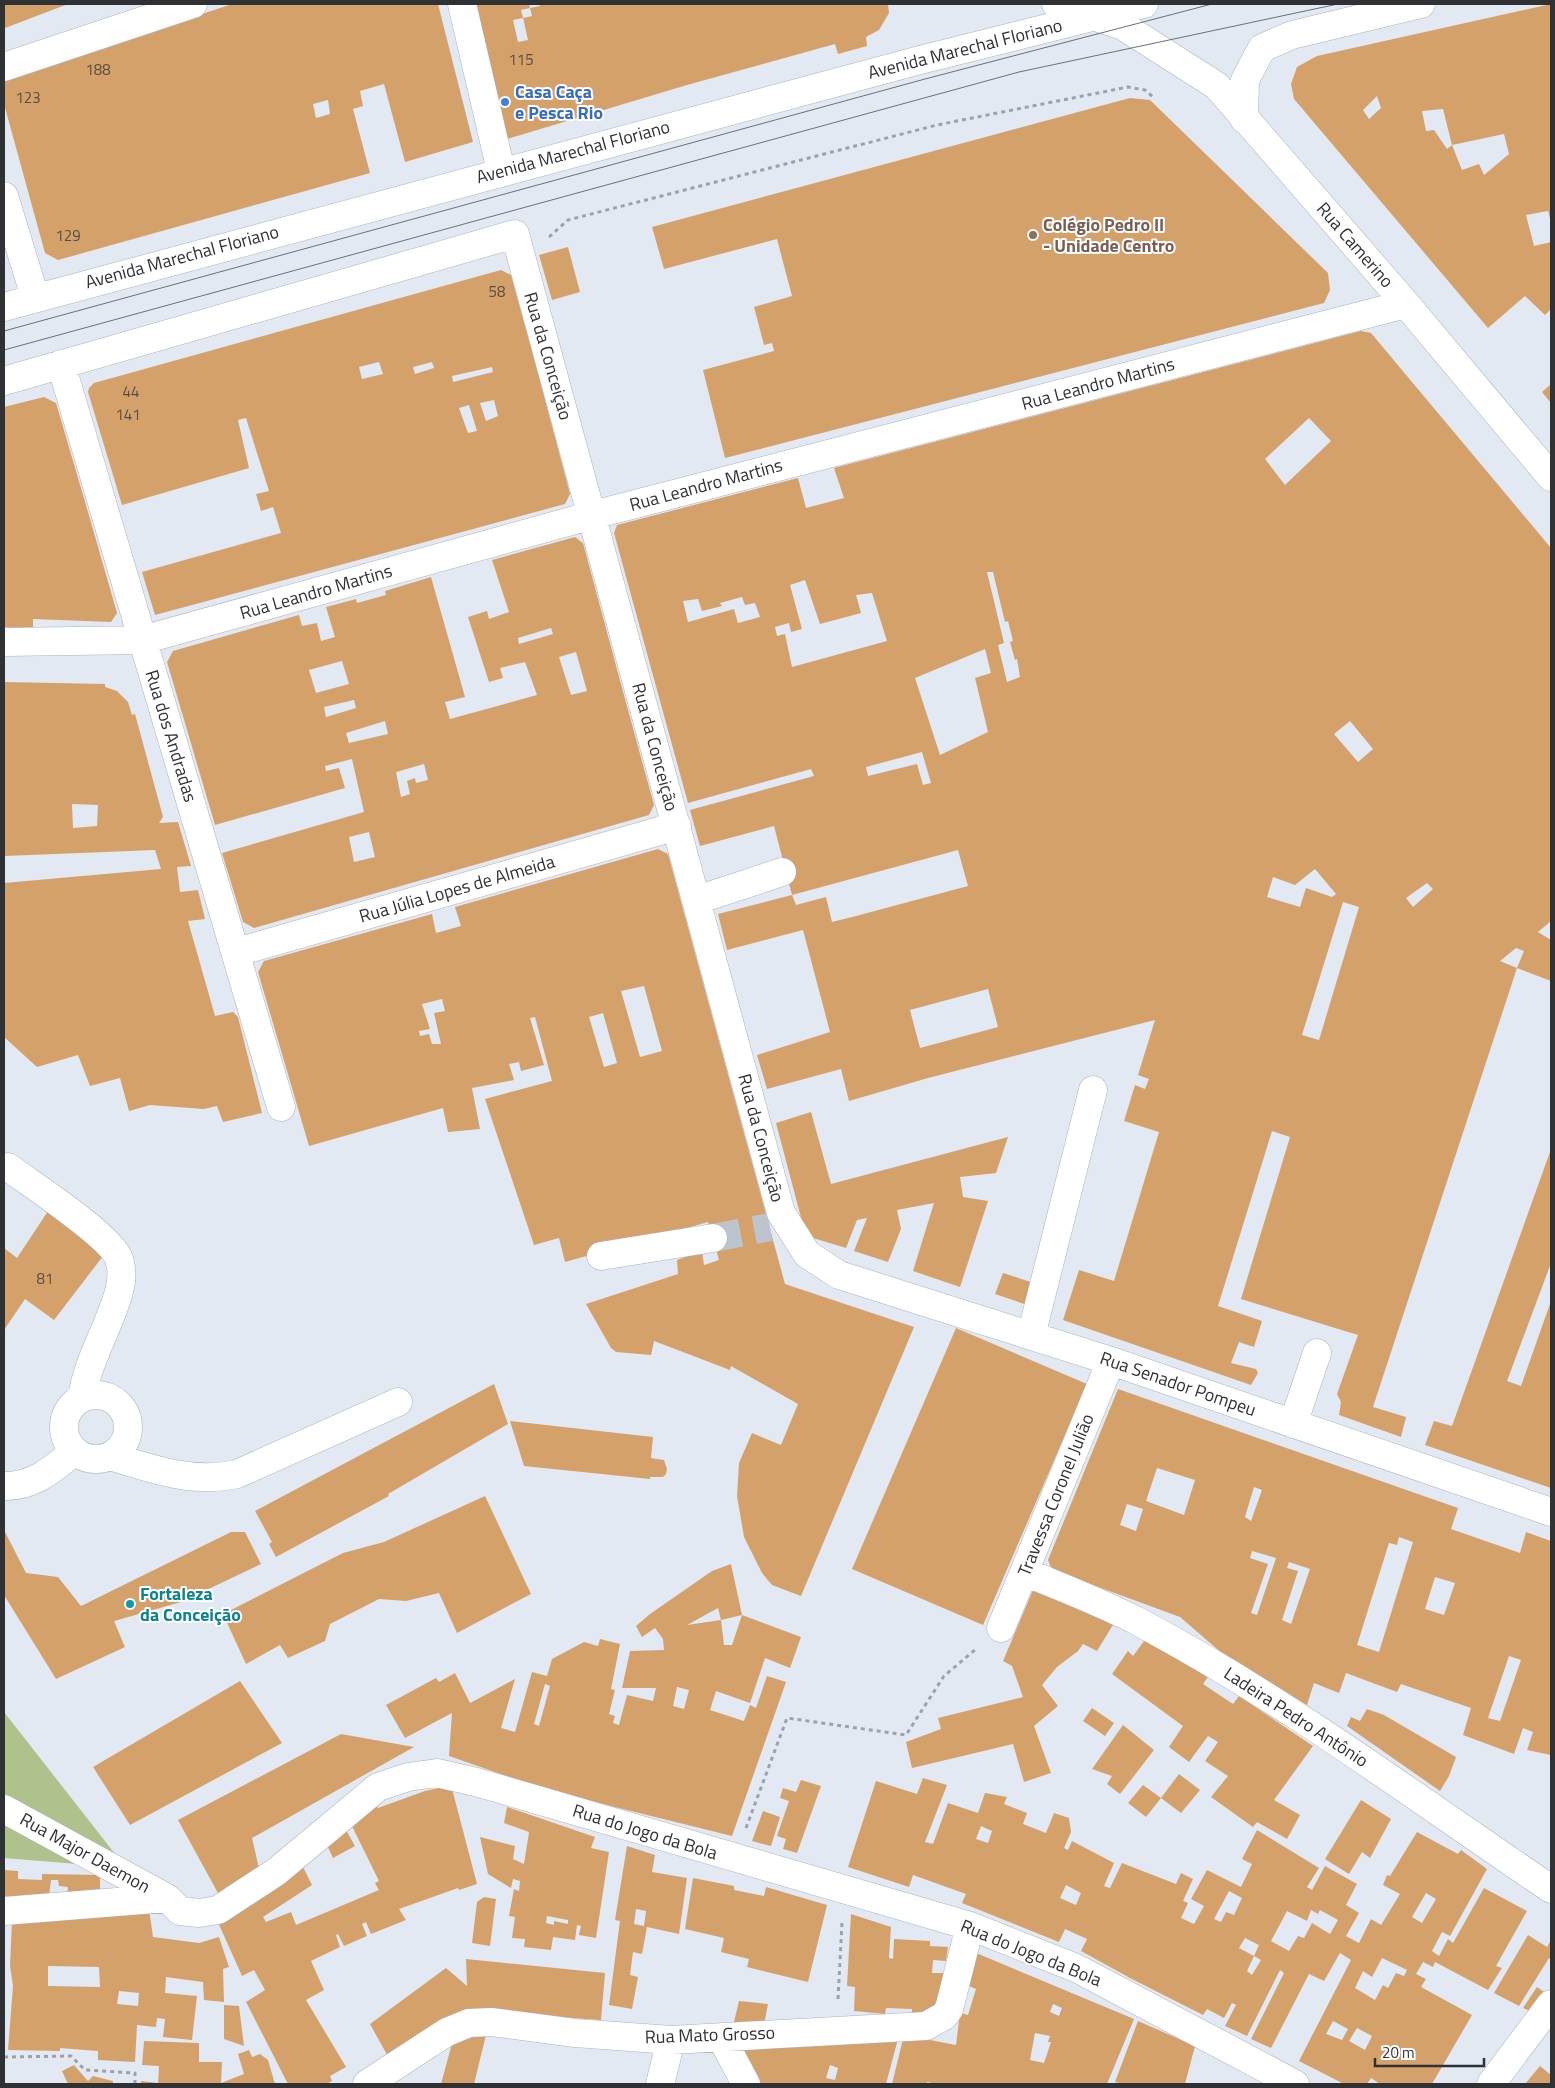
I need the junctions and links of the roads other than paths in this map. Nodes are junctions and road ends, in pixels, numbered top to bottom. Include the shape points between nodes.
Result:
1 (193, 4) edge
2 (462, 4) edge
3 (1056, 4) edge
4 (1144, 4) edge
5 (1421, 4) edge
6 (1092, 16) junction
7 (4, 67) edge
8 (1244, 119) junction
9 (502, 171) junction
10 (4, 196) edge
11 (35, 297) junction
12 (1406, 304) junction
13 (4, 307) edge
14 (61, 364) junction
15 (4, 381) edge
16 (1551, 476) edge
17 (593, 515) junction
18 (142, 640) junction
19 (4, 642) edge
20 (677, 826) junction
21 (782, 872) dead end
22 (696, 900) junction
23 (237, 952) junction
24 (1093, 1090) dead end
25 (281, 1107) dead end
26 (8, 1167) dead end
27 (713, 1238) tunnel mouth
28 (807, 1254) joint
29 (601, 1256) dead end
30 (1032, 1336) junction
31 (1317, 1353) dead end
32 (1111, 1361) junction
33 (82, 1398) junction
34 (398, 1402) dead end
35 (1293, 1424) junction
36 (75, 1451) junction
37 (110, 1456) junction
38 (4, 1486) edge
39 (1551, 1512) edge
40 (1025, 1572) junction
41 (1001, 1628) road end
42 (4, 1809) edge
43 (1551, 1889) edge
44 (167, 1898) junction
45 (4, 1911) edge
46 (970, 1926) junction
47 (1551, 2004) edge
48 (721, 2038) junction
49 (671, 2040) junction
50 (367, 2084) edge
51 (660, 2084) edge
52 (746, 2084) edge
53 (1296, 2084) edge
54 (1491, 2084) edge

1 - 7 street
2 - 9 street
3 - 6 street, Rua Camerino
4 - 6 street, Avenida Marechal Floriano
5 - 8 street via 1292,35 1262,48 1245,80
6 - 8 street, Rua Camerino via 1140,34 1217,86
6 - 9 street, Avenida Marechal Floriano
8 - 12 street, Rua Camerino
9 - 11 street, Avenida Marechal Floriano
10 - 11 street
11 - 13 street, Avenida Marechal Floriano
12 - 16 street, Rua Camerino
12 - 17 street, Rua Leandro Martins
14 - 15 street
14 - 17 street, Rua da Conceição via 518,247
14 - 18 street, Rua dos Andradas
17 - 18 street, Rua Leandro Martins
17 - 20 street, Rua da Conceição
18 - 19 street, Rua Leandro Martins
18 - 23 street, Rua dos Andradas
20 - 22 street, Rua da Conceição
20 - 23 street, Rua Júlia Lopes de Almeida
21 - 22 street
22 - 28 street, Rua da Conceição via 781,1213 779,1226
23 - 25 street, Rua dos Andradas
24 - 30 street
26 - 33 street via 109,1242 120,1260 122,1281 116,1303 85,1377
27 - 29 street
28 - 30 street, Rua Senador Pompeu via 839,1275
30 - 32 street, Rua Senador Pompeu
31 - 35 street
32 - 35 street, Rua Senador Pompeu
32 - 40 street, Travessa Coronel Julião
33 - 36 street via 72,1405 64,1428 67,1441
33 - 37 street via 107,1396 126,1413 127,1438
34 - 37 street via 237,1474 216,1478 159,1472
35 - 39 street, Rua Senador Pompeu
36 - 37 street via 98,1459
36 - 38 street via 48,1474 19,1487
40 - 41 street, Travessa Coronel Julião
40 - 43 street, Ladeira Pedro Antônio via 1138,1621 1222,1669
42 - 44 street, Rua Major Daemon
44 - 45 street
44 - 46 street, Rua do Jogo da Bola via 180,1910 199,1913 218,1910 276,1872 378,1787 408,1777 437,1773
46 - 48 street, Rua Mato Grosso via 949,2009 944,2016 926,2026
46 - 53 street, Rua do Jogo da Bola via 1076,1968
47 - 54 street
48 - 49 street, Rua Mato Grosso
48 - 52 street
49 - 50 street, Rua Mato Grosso via 491,2022 469,2023 447,2032
49 - 51 street

